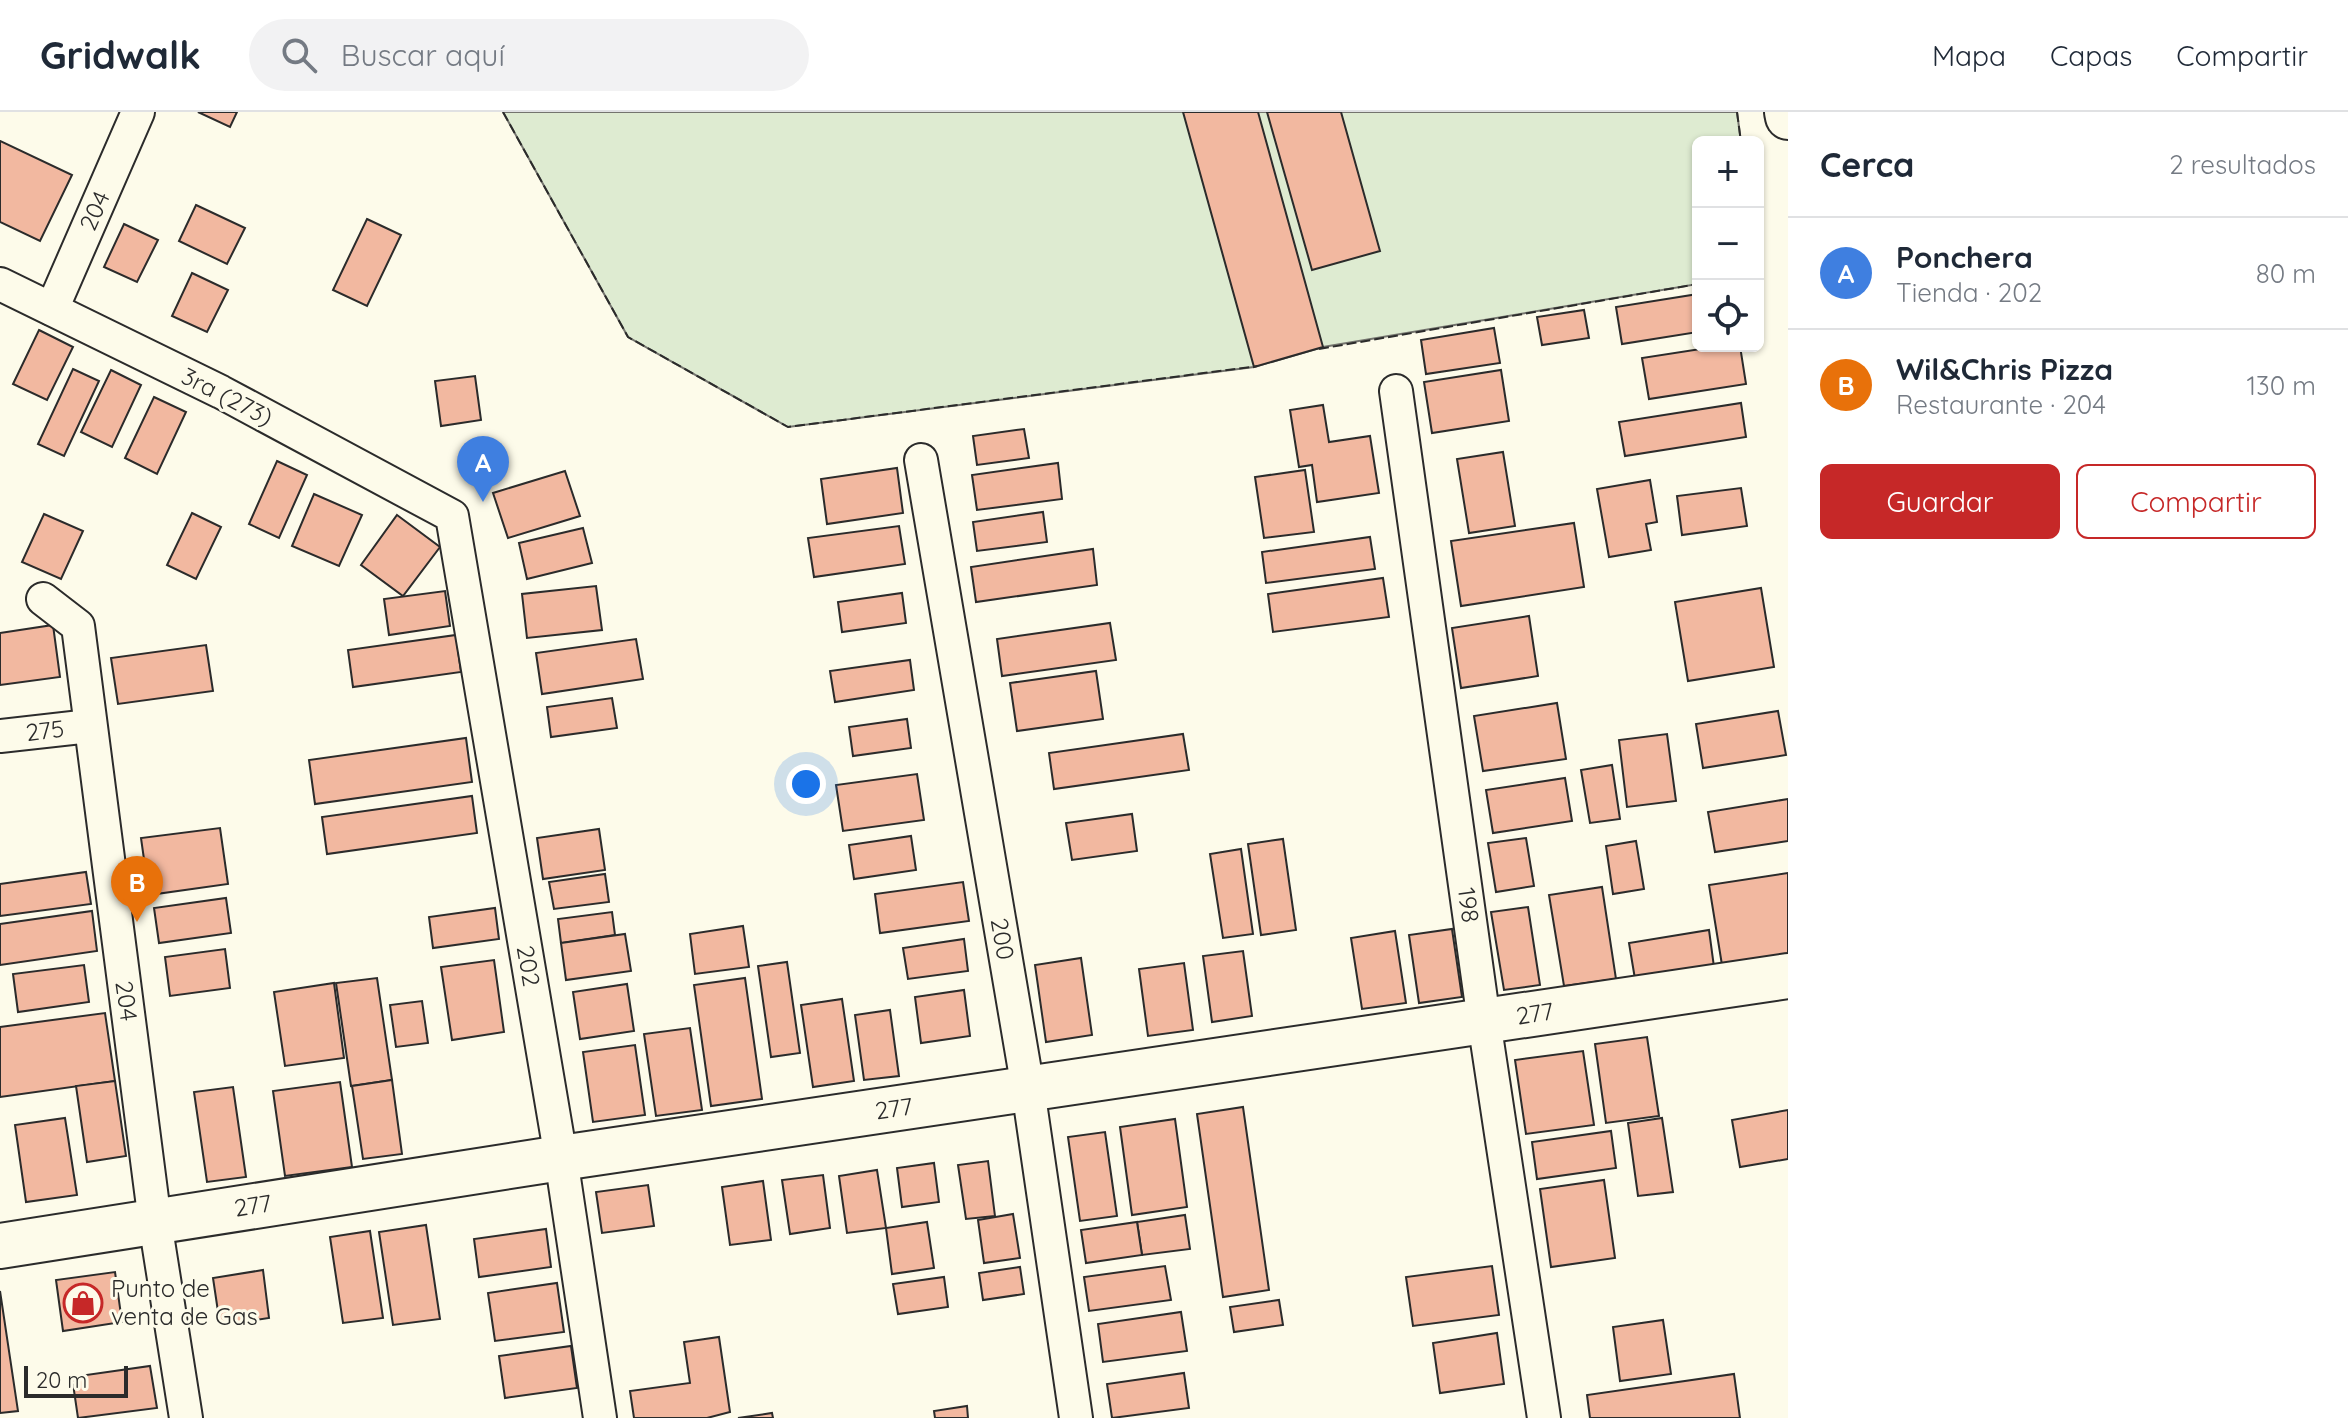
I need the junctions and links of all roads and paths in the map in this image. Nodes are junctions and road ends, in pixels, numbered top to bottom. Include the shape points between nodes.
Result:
1 (138, 112) edge
2 (0, 284) edge
3 (52, 309) junction
4 (1396, 391) dead end
5 (921, 460) dead end
6 (452, 516) joint
7 (43, 599) dead end
8 (90, 726) junction
9 (0, 736) edge
10 (1788, 976) edge
11 (1484, 1021) junction
12 (1028, 1089) junction
13 (561, 1158) junction
14 (155, 1222) junction
15 (0, 1246) edge
16 (186, 1418) edge
17 (600, 1418) edge
18 (1076, 1418) edge
19 (1544, 1418) edge

1 - 3 street, 204
2 - 3 street, 3ra (273)
3 - 6 street, 3ra (273)
4 - 11 street, 198
5 - 12 street, 200
6 - 13 street, 202
7 - 8 street, 204 via 78,626
8 - 9 street, 275
8 - 14 street, 204
10 - 11 street, 277
11 - 12 street, 277
11 - 19 street, 198
12 - 13 street, 277
12 - 18 street, 200
13 - 14 street, 277
13 - 17 street, 202
14 - 15 street, 277
14 - 16 street, 204

